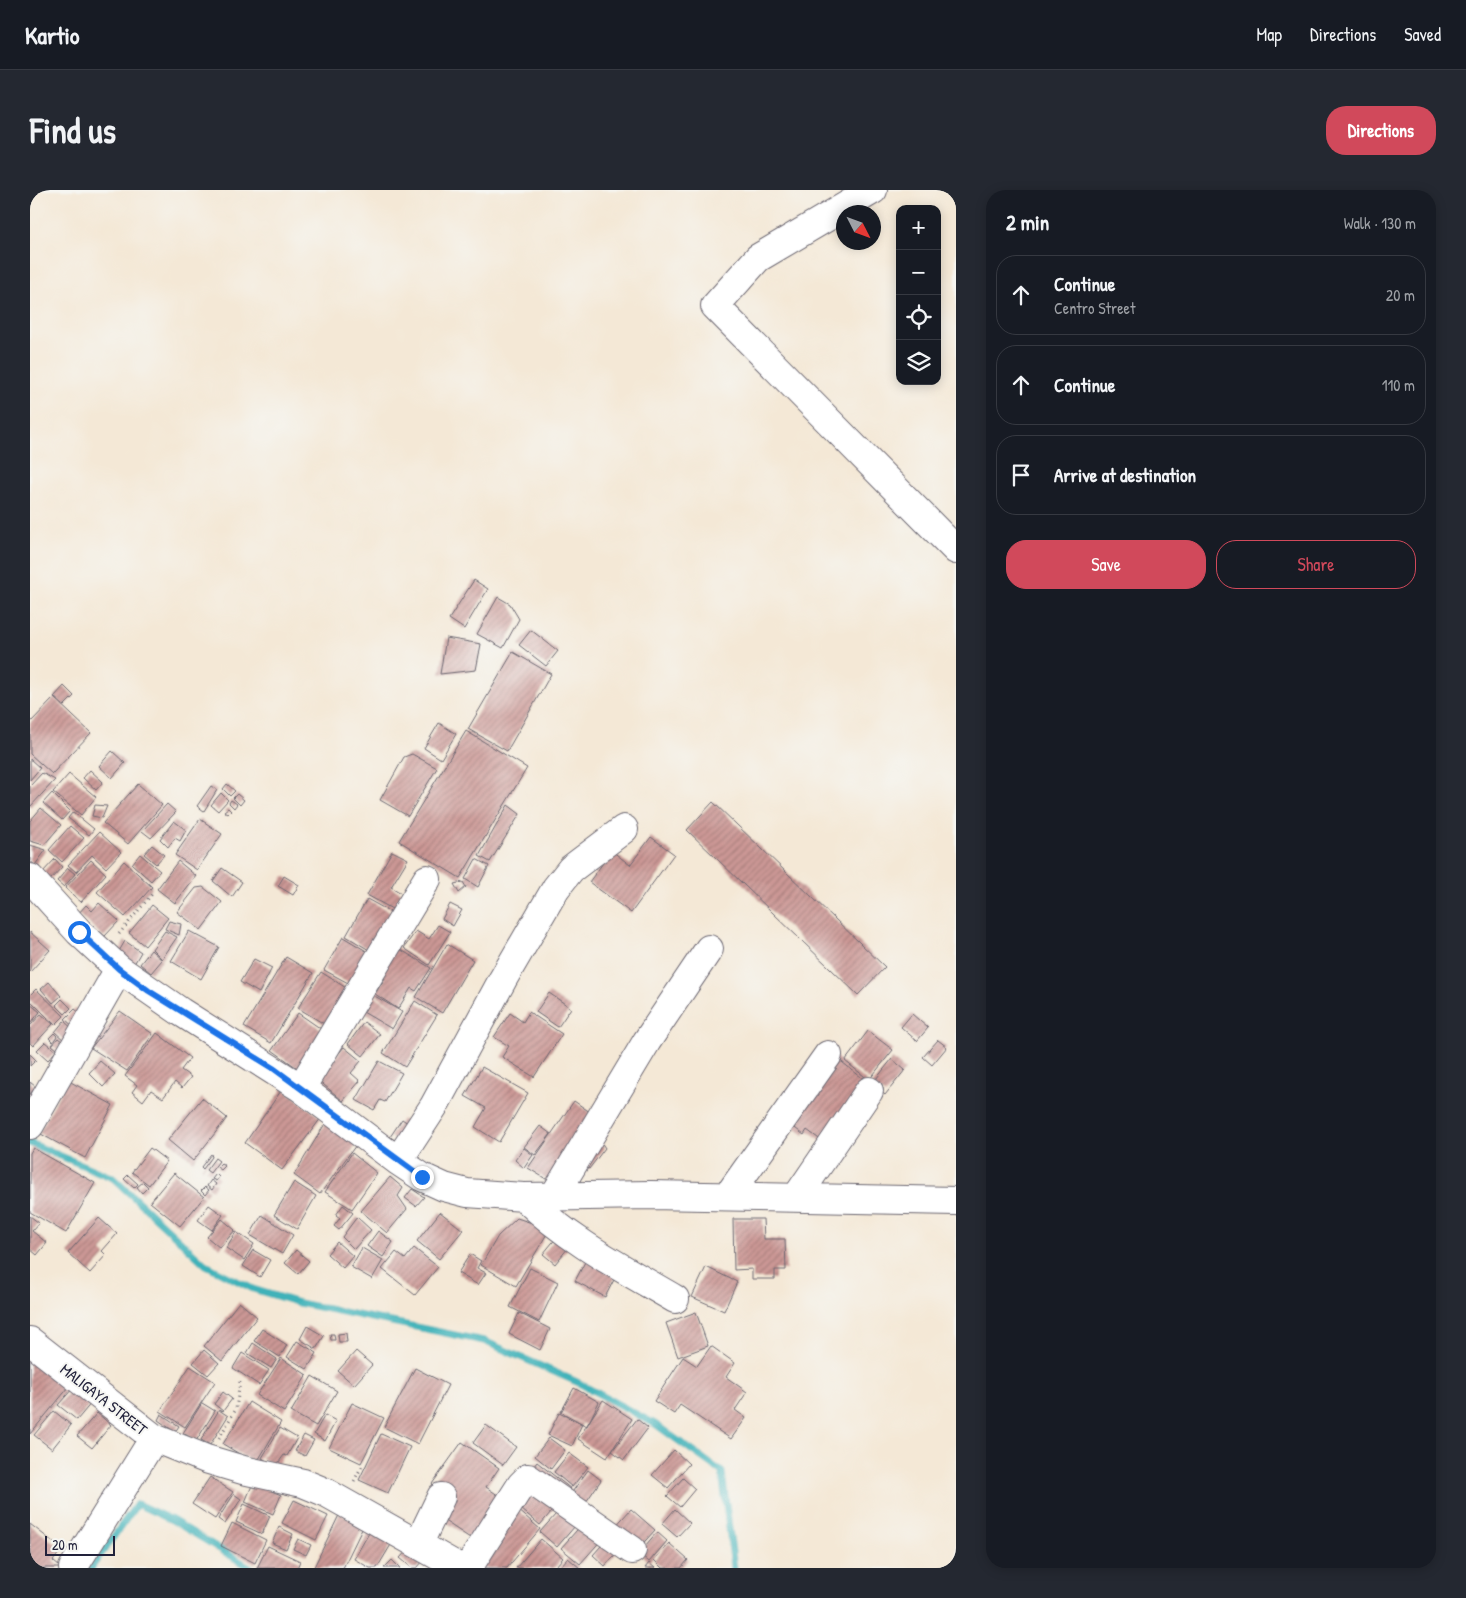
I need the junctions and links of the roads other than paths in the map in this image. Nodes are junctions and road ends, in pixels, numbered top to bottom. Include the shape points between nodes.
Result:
1 (873, 190) edge
2 (956, 550) edge
3 (624, 829) dead end
4 (30, 878) edge
5 (427, 879) dead end
6 (709, 949) dead end
7 (110, 961) junction
8 (828, 1055) dead end
9 (301, 1088) junction
10 (869, 1092) dead end
11 (32, 1122) edge
12 (398, 1161) junction
13 (554, 1196) junction
14 (728, 1196) junction
15 (524, 1197) junction
16 (796, 1198) junction
17 (956, 1201) edge
18 (675, 1299) dead end
19 (30, 1342) edge
20 (154, 1438) junction
21 (441, 1497) dead end
22 (419, 1544) junction
23 (632, 1550) dead end
24 (73, 1568) edge
25 (460, 1568) edge
26 (468, 1568) edge

1 - 2 street via 758,258 715,306
3 - 12 street via 570,869 556,888 434,1106
4 - 7 street
5 - 9 street
6 - 13 street via 647,1041
7 - 9 street via 173,1007
7 - 11 street
8 - 14 street
9 - 12 street
10 - 16 street
12 - 15 street via 422,1177 452,1189
13 - 14 street
13 - 15 street
14 - 16 street
15 - 18 street via 576,1241
16 - 17 street
19 - 20 street, MALIGAYA STREET
20 - 22 street, MALIGAYA STREET via 206,1459 303,1483 344,1501
20 - 24 street
21 - 22 street
22 - 25 street, MALIGAYA STREET
23 - 26 street via 528,1478

